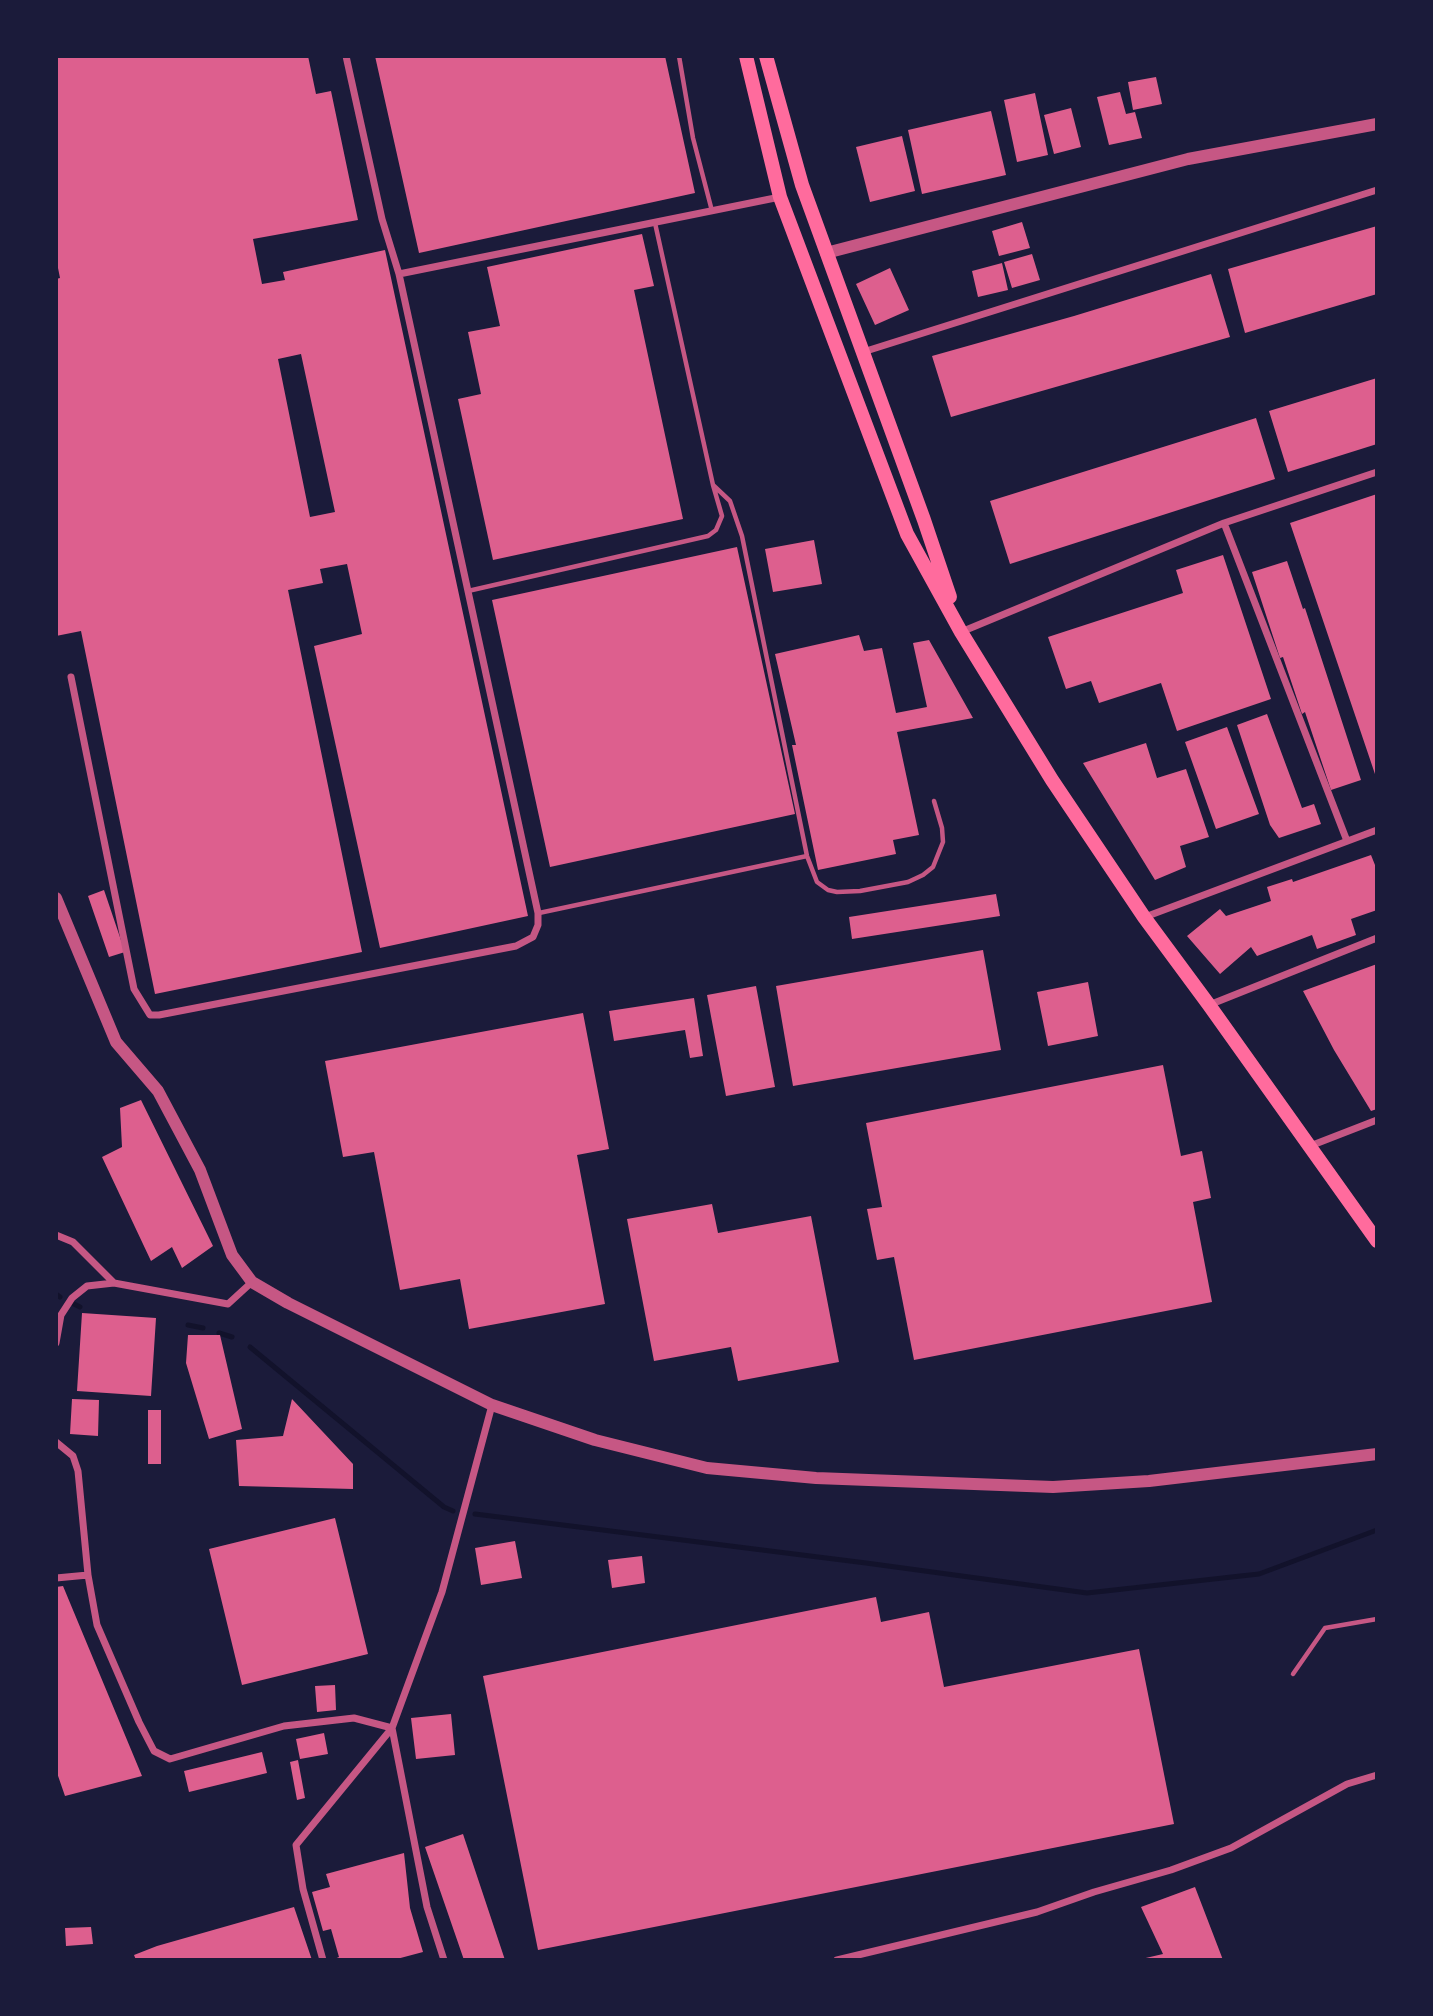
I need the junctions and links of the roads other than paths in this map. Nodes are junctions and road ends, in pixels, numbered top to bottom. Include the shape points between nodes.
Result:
1 (346, 56) edge
2 (679, 56) edge
3 (746, 56) edge
4 (766, 56) edge
5 (1377, 124) edge
6 (1377, 190) edge
7 (780, 197) junction
8 (712, 211) junction
9 (654, 222) junction
10 (826, 253) junction
11 (399, 274) junction
12 (862, 352) junction
13 (1377, 472) edge
14 (713, 485) junction
15 (1224, 523) junction
16 (467, 592) junction
17 (961, 632) junction
18 (71, 677) dead end
19 (934, 801) dead end
20 (1377, 830) edge
21 (1347, 841) junction
22 (807, 856) junction
23 (56, 898) edge
24 (538, 913) junction
25 (1144, 917) junction
26 (1377, 938) edge
27 (1209, 1005) junction
28 (1377, 1121) edge
29 (1309, 1146) junction
30 (56, 1235) edge
31 (1377, 1241) edge
32 (252, 1282) junction
33 (114, 1283) junction
34 (56, 1343) edge
35 (492, 1405) junction
36 (56, 1442) edge
37 (1377, 1454) edge
38 (88, 1574) junction
39 (56, 1578) edge
40 (1377, 1619) edge
41 (1293, 1674) dead end
42 (392, 1728) junction
43 (1377, 1775) edge
44 (323, 1960) edge
45 (444, 1960) edge
46 (837, 1960) edge

1 - 11 street via 382,219
2 - 8 lane
3 - 7 main road
4 - 10 main road
5 - 10 street via 1188,159
6 - 12 street
7 - 8 street
7 - 17 main road via 907,534
8 - 9 street
9 - 11 street
9 - 14 lane
10 - 12 main road
11 - 16 street
12 - 17 main road
13 - 15 street
14 - 16 lane via 722,516 708,536
14 - 22 lane via 730,501 742,536
15 - 17 street
15 - 21 street
16 - 24 street
17 - 25 main road
18 - 24 street via 134,989 150,1015 516,946 533,937
19 - 22 lane via 943,842 933,867 908,882 860,891 828,890 817,882
20 - 21 street
21 - 25 street
22 - 24 lane
23 - 32 street via 116,1042 158,1091 200,1170 232,1255
25 - 27 main road
26 - 27 street
27 - 29 main road
28 - 29 street
29 - 31 main road
30 - 33 street via 73,1242
32 - 33 street via 228,1304
32 - 35 street
33 - 34 street via 87,1286 72,1298 61,1315
35 - 37 street via 595,1440 707,1468 816,1478 1054,1487 1149,1482
35 - 42 street via 442,1592
36 - 38 street via 73,1456 78,1471
38 - 39 street
38 - 42 street via 97,1625 154,1751 170,1759 284,1726 354,1718
40 - 41 lane via 1325,1628
42 - 44 street via 296,1845
42 - 45 street via 427,1907
43 - 46 street via 1348,1784 1231,1848 1171,1870 1037,1912

